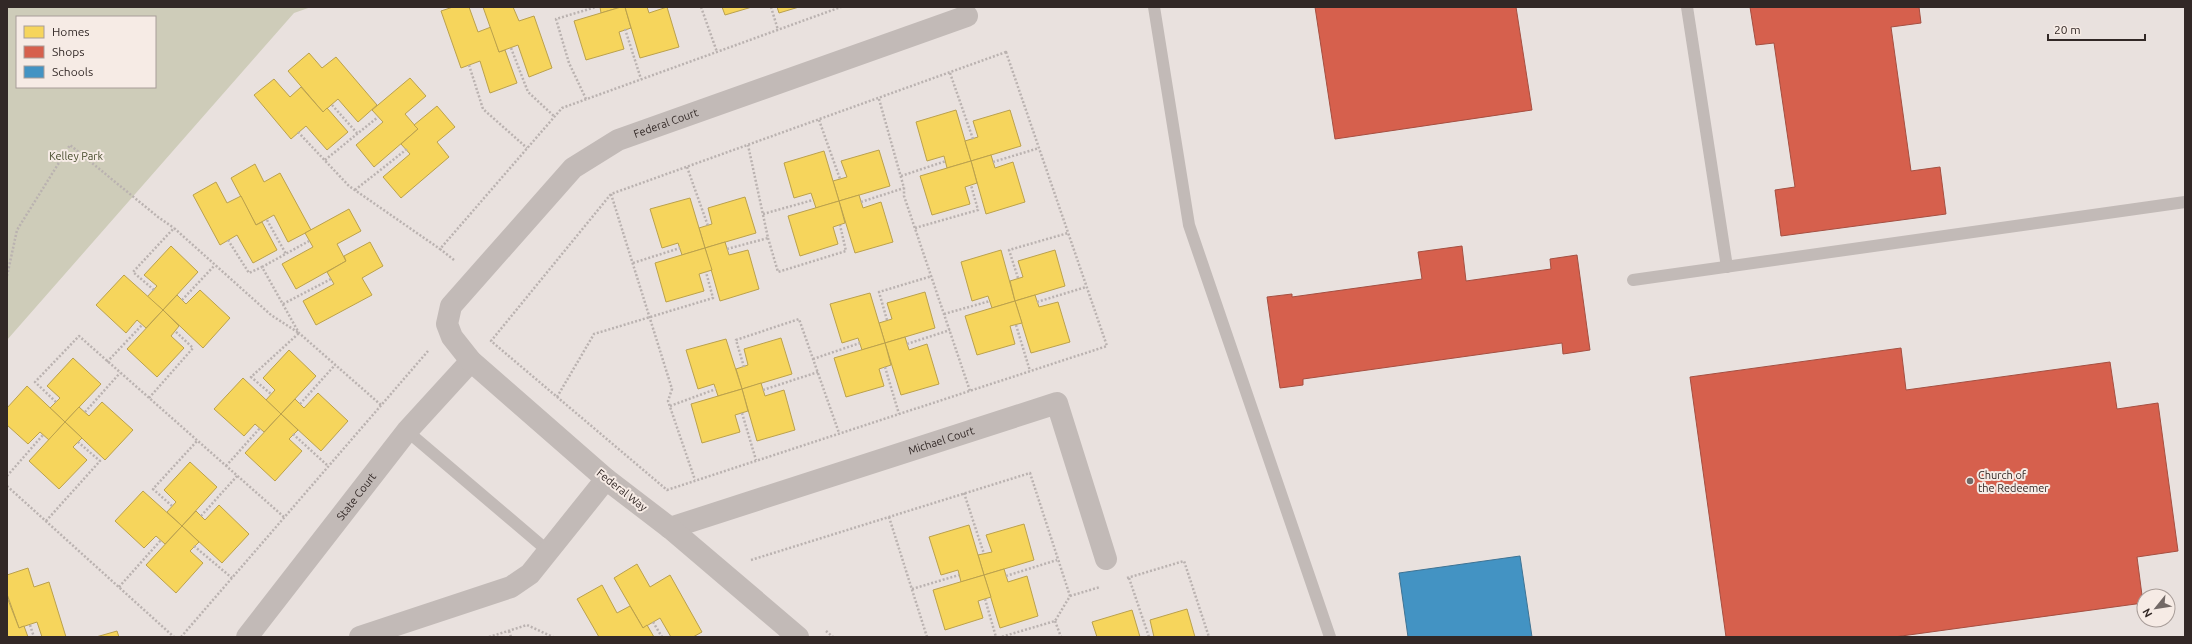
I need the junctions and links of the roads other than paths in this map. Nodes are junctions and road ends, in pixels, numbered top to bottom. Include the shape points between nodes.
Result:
1 (1154, 7) edge
2 (1687, 7) edge
3 (967, 16) dead end
4 (2185, 202) edge
5 (1727, 267) junction
6 (1633, 280) dead end
7 (452, 337) joint
8 (472, 361) junction
9 (407, 431) junction
10 (606, 479) junction
11 (670, 528) junction
12 (548, 551) junction
13 (1106, 559) dead end
14 (247, 637) edge
15 (360, 637) edge
16 (798, 637) edge
17 (1330, 637) edge

1 - 17 lane via 1190,225
2 - 5 lane
3 - 7 street, Federal Court via 618,140 572,168 451,306 447,324
4 - 5 lane
5 - 6 lane
7 - 8 street, Federal Way
8 - 9 street, State Court
8 - 10 street, Federal Way
9 - 12 lane
9 - 14 street, State Court
10 - 11 street, Federal Way
10 - 12 street
11 - 13 street, Michael Court via 1057,403
11 - 16 street, Federal Way
12 - 15 street via 530,574 511,587

